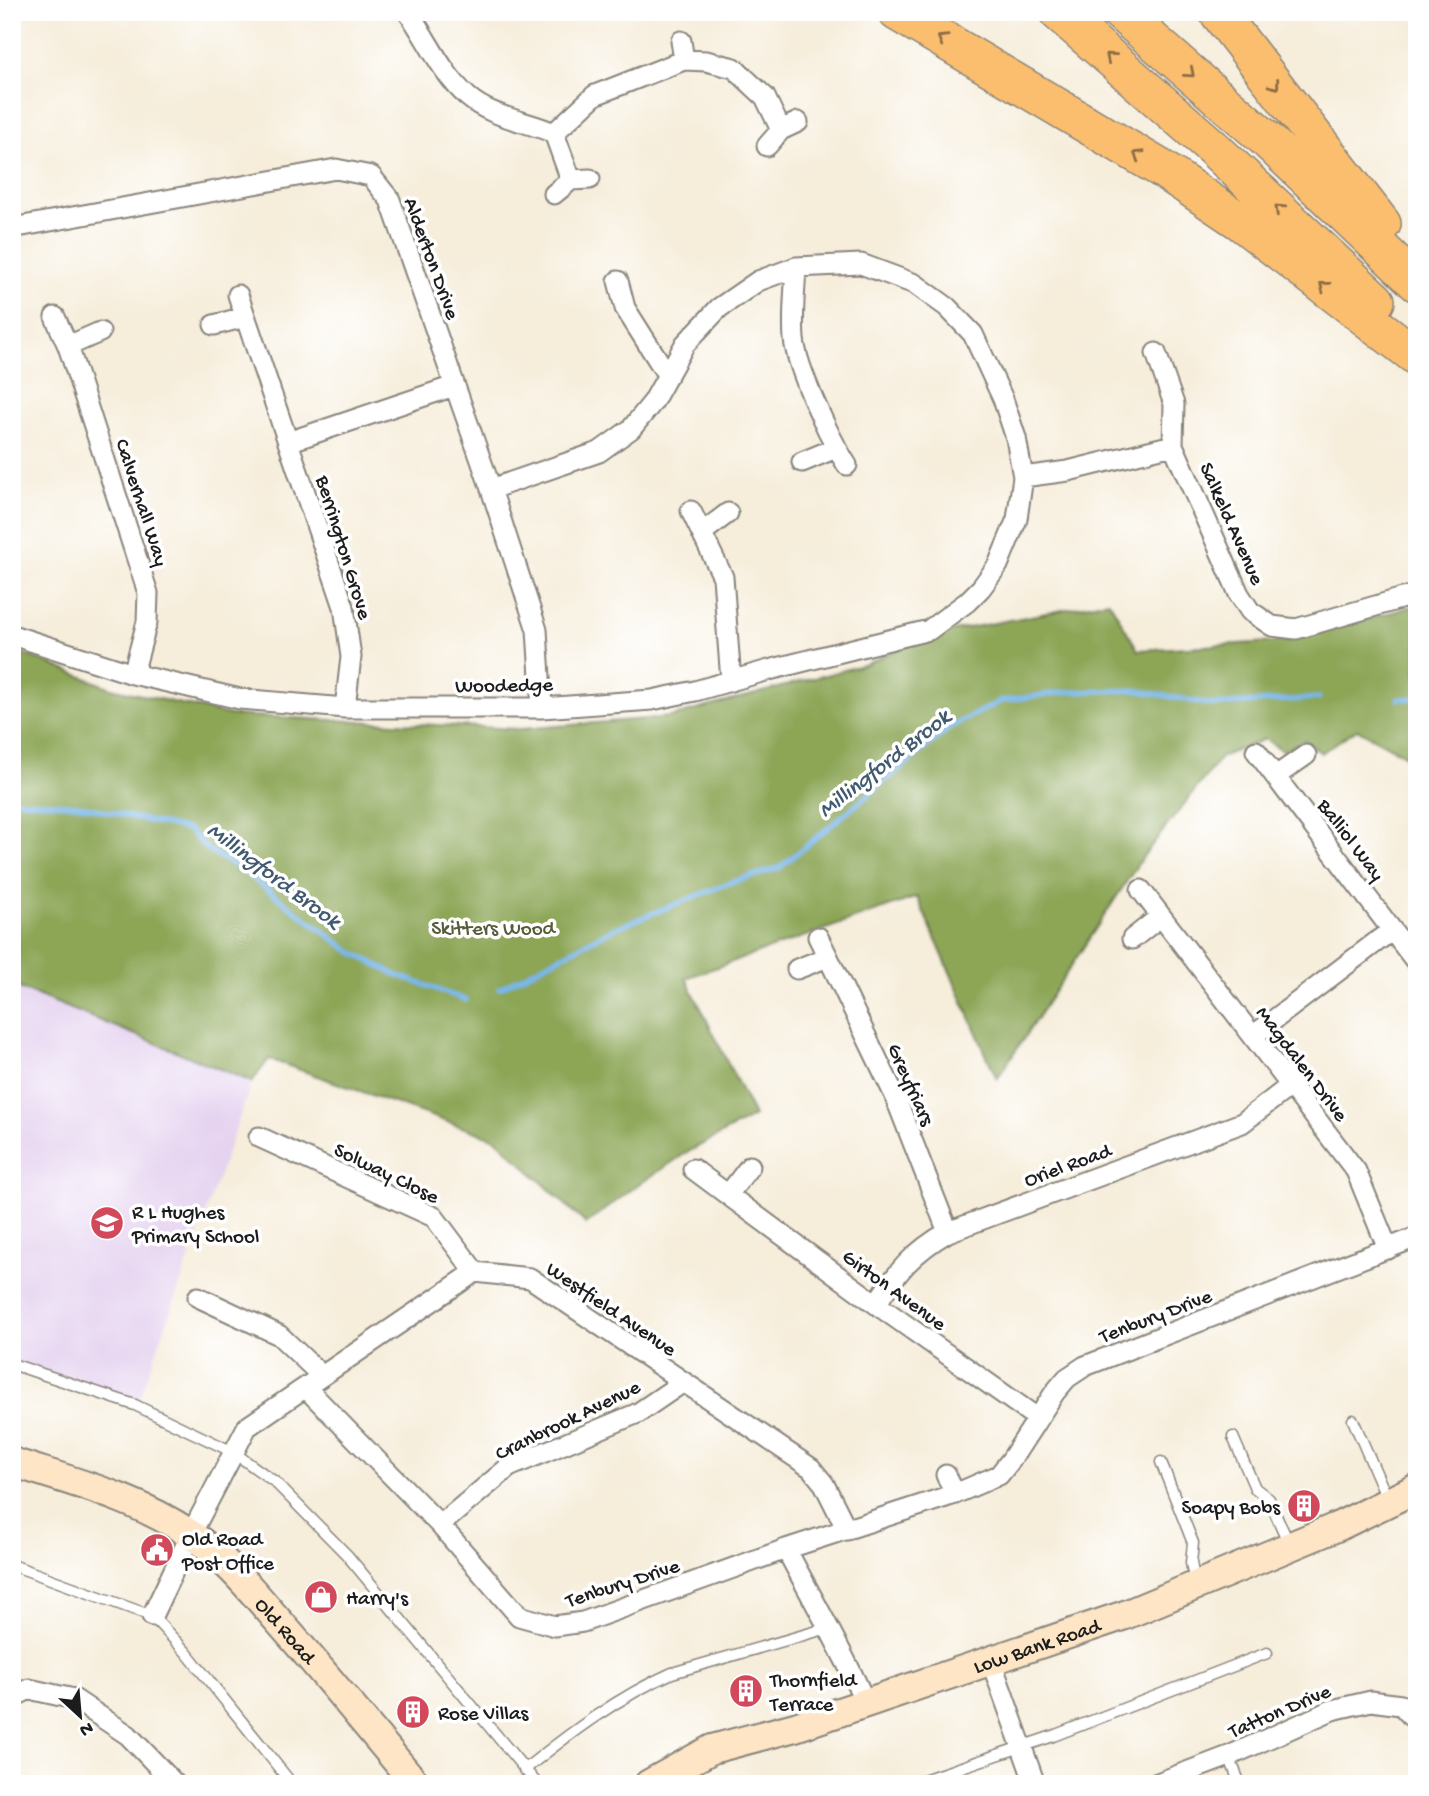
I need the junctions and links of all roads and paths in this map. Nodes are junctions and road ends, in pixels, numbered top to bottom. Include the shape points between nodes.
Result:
1 (408, 12) edge
2 (897, 12) edge
3 (1058, 12) edge
4 (1120, 12) edge
5 (1218, 12) edge
6 (554, 132) junction
7 (766, 146) dead end
8 (554, 194) dead end
9 (12, 228) edge
10 (796, 267) junction
11 (1417, 269) edge
12 (618, 281) dead end
13 (1417, 283) edge
14 (237, 295) dead end
15 (55, 317) dead end
16 (245, 317) junction
17 (214, 325) dead end
18 (100, 331) dead end
19 (1417, 341) edge
20 (68, 346) junction
21 (1156, 353) dead end
22 (1417, 358) edge
23 (668, 376) junction
24 (454, 386) junction
25 (288, 442) junction
26 (1173, 445) junction
27 (836, 448) junction
28 (802, 462) dead end
29 (848, 465) dead end
30 (1023, 477) junction
31 (491, 489) junction
32 (691, 511) dead end
33 (728, 513) dead end
34 (703, 532) junction
35 (1417, 594) edge
36 (12, 635) edge
37 (133, 674) junction
38 (731, 681) junction
39 (345, 708) junction
40 (542, 708) junction
41 (1256, 751) dead end
42 (1306, 755) dead end
43 (1276, 776) junction
44 (1140, 890) dead end
45 (1161, 916) junction
46 (1392, 930) junction
47 (818, 937) dead end
48 (1132, 939) dead end
49 (828, 957) junction
50 (1417, 963) edge
51 (797, 969) dead end
52 (1254, 1035) junction
53 (1290, 1087) junction
54 (259, 1137) dead end
55 (750, 1166) dead end
56 (693, 1169) dead end
57 (728, 1195) junction
58 (948, 1232) junction
59 (1417, 1237) edge
60 (1388, 1249) junction
61 (475, 1272) junction
62 (198, 1297) dead end
63 (876, 1304) junction
64 (12, 1364) edge
65 (314, 1382) junction
66 (682, 1383) junction
67 (1037, 1418) junction
68 (1353, 1420) dead end
69 (1233, 1437) dead end
70 (233, 1452) junction
71 (12, 1462) edge
72 (1161, 1462) dead end
73 (946, 1475) dead end
74 (1417, 1488) edge
75 (955, 1494) junction
76 (1390, 1503) junction
77 (440, 1525) junction
78 (847, 1530) junction
79 (191, 1534) junction
80 (1291, 1547) junction
81 (786, 1549) junction
82 (12, 1565) edge
83 (1196, 1586) junction
84 (152, 1616) junction
85 (828, 1628) junction
86 (1267, 1653) dead end
87 (991, 1661) junction
88 (12, 1698) edge
89 (865, 1702) junction
90 (1417, 1722) edge
91 (1022, 1747) junction
92 (1229, 1756) junction
93 (524, 1770) junction
94 (175, 1784) edge
95 (292, 1784) edge
96 (416, 1784) edge
97 (537, 1784) edge
98 (649, 1784) edge
99 (912, 1784) edge
100 (1035, 1784) edge
101 (1155, 1784) edge
102 (1240, 1784) edge

1 - 6 street via 442,66 469,97 493,111
22 -> 2 highway via 1241,222 1163,169
19 -> 3 highway via 1324,249
4 -> 13 highway via 1266,139
5 -> 11 highway
6 - 7 street via 595,95 683,51 734,68 765,97 790,126
6 - 8 street via 581,180
9 - 24 street, Alderton Drive via 336,169 371,176 390,200
10 - 23 street, Woodedge via 758,281 719,308 685,344
10 - 27 street via 794,340
10 - 30 street, Woodedge via 861,264 915,284 947,307 973,334 1003,400
12 - 23 street via 625,308
14 - 16 street, Berrington Grove
15 - 20 street, Calverhall Way
16 - 17 street
16 - 25 street, Berrington Grove
18 - 20 street
20 - 37 street, Calverhall Way via 148,593 147,622
21 - 26 street, Salkeld Avenue via 1174,404
23 - 31 street, Woodedge via 631,429 599,452
24 - 25 street
24 - 31 street, Alderton Drive
25 - 39 street, Berrington Grove via 344,607 351,657
26 - 30 street via 1068,471
26 - 35 street, Salkeld Avenue via 1239,594 1250,611 1272,626 1296,629
27 - 28 street
27 - 29 street
30 - 38 street, Woodedge via 1017,519 999,565 981,588 929,630
31 - 40 street, Alderton Drive via 537,629
32 - 34 street
33 - 34 street
34 - 38 street via 723,577
36 - 37 street, Woodedge
37 - 39 street, Woodedge via 240,699
38 - 40 street, Woodedge via 652,700
39 - 40 street, Woodedge
41 - 43 street, Balliol Way
42 - 43 street
43 - 46 street, Balliol Way
44 - 45 street, Magdalen Drive
45 - 48 street
45 - 52 street, Magdalen Drive
46 - 50 street, Balliol Way
46 - 52 street
47 - 49 street, Greyfriars
49 - 51 street
49 - 58 street, Greyfriars via 894,1094
52 - 53 street, Magdalen Drive
53 - 58 street, Oriel Road via 1242,1123
53 - 60 street, Magdalen Drive via 1356,1171
54 - 61 street, Solway Close via 434,1217
55 - 57 street
56 - 57 street, Girton Avenue
57 - 63 street, Girton Avenue
58 - 63 street, Oriel Road via 914,1254
59 - 60 street, Tenbury Drive
60 - 67 street, Tenbury Drive via 1085,1366 1061,1385
61 - 65 street
61 - 66 street, Westfield Avenue via 530,1278
62 - 65 street, Tenbury Drive via 279,1335
63 - 67 street, Girton Avenue
64 - 70 lane via 135,1405
65 - 70 street via 247,1427
65 - 77 street, Tenbury Drive
66 - 77 street, Cranbrook Avenue via 638,1413 509,1467
66 - 78 street, Westfield Avenue via 811,1468
67 - 75 street, Tenbury Drive via 999,1475
68 - 76 lane
69 - 80 lane via 1255,1488 1269,1499
70 - 79 street
70 - 93 lane via 275,1482 347,1555
71 - 79 street, Old Road via 127,1502
72 - 83 lane via 1193,1543
73 - 75 street
74 - 76 street, Low Bank Road
75 - 78 street, Tenbury Drive
76 - 80 street, Low Bank Road
77 - 81 street, Tenbury Drive via 519,1616 555,1626 583,1622
78 - 81 street, Tenbury Drive
79 - 84 street
79 - 96 street, Old Road via 236,1573
80 - 83 street, Low Bank Road
81 - 85 street
82 - 84 lane
83 - 87 street, Low Bank Road
84 - 95 lane
85 - 89 street
85 - 93 lane via 659,1679 602,1712
86 - 91 lane
87 - 89 street, Low Bank Road
87 - 91 street
88 - 94 street via 29,1689 74,1699 128,1735
89 - 98 street, Low Bank Road via 712,1749
90 - 92 street, Tatton Drive via 1401,1705 1371,1700 1332,1710
91 - 99 lane
91 - 100 street
92 - 101 street, Tatton Drive
92 - 102 lane
93 - 97 lane

